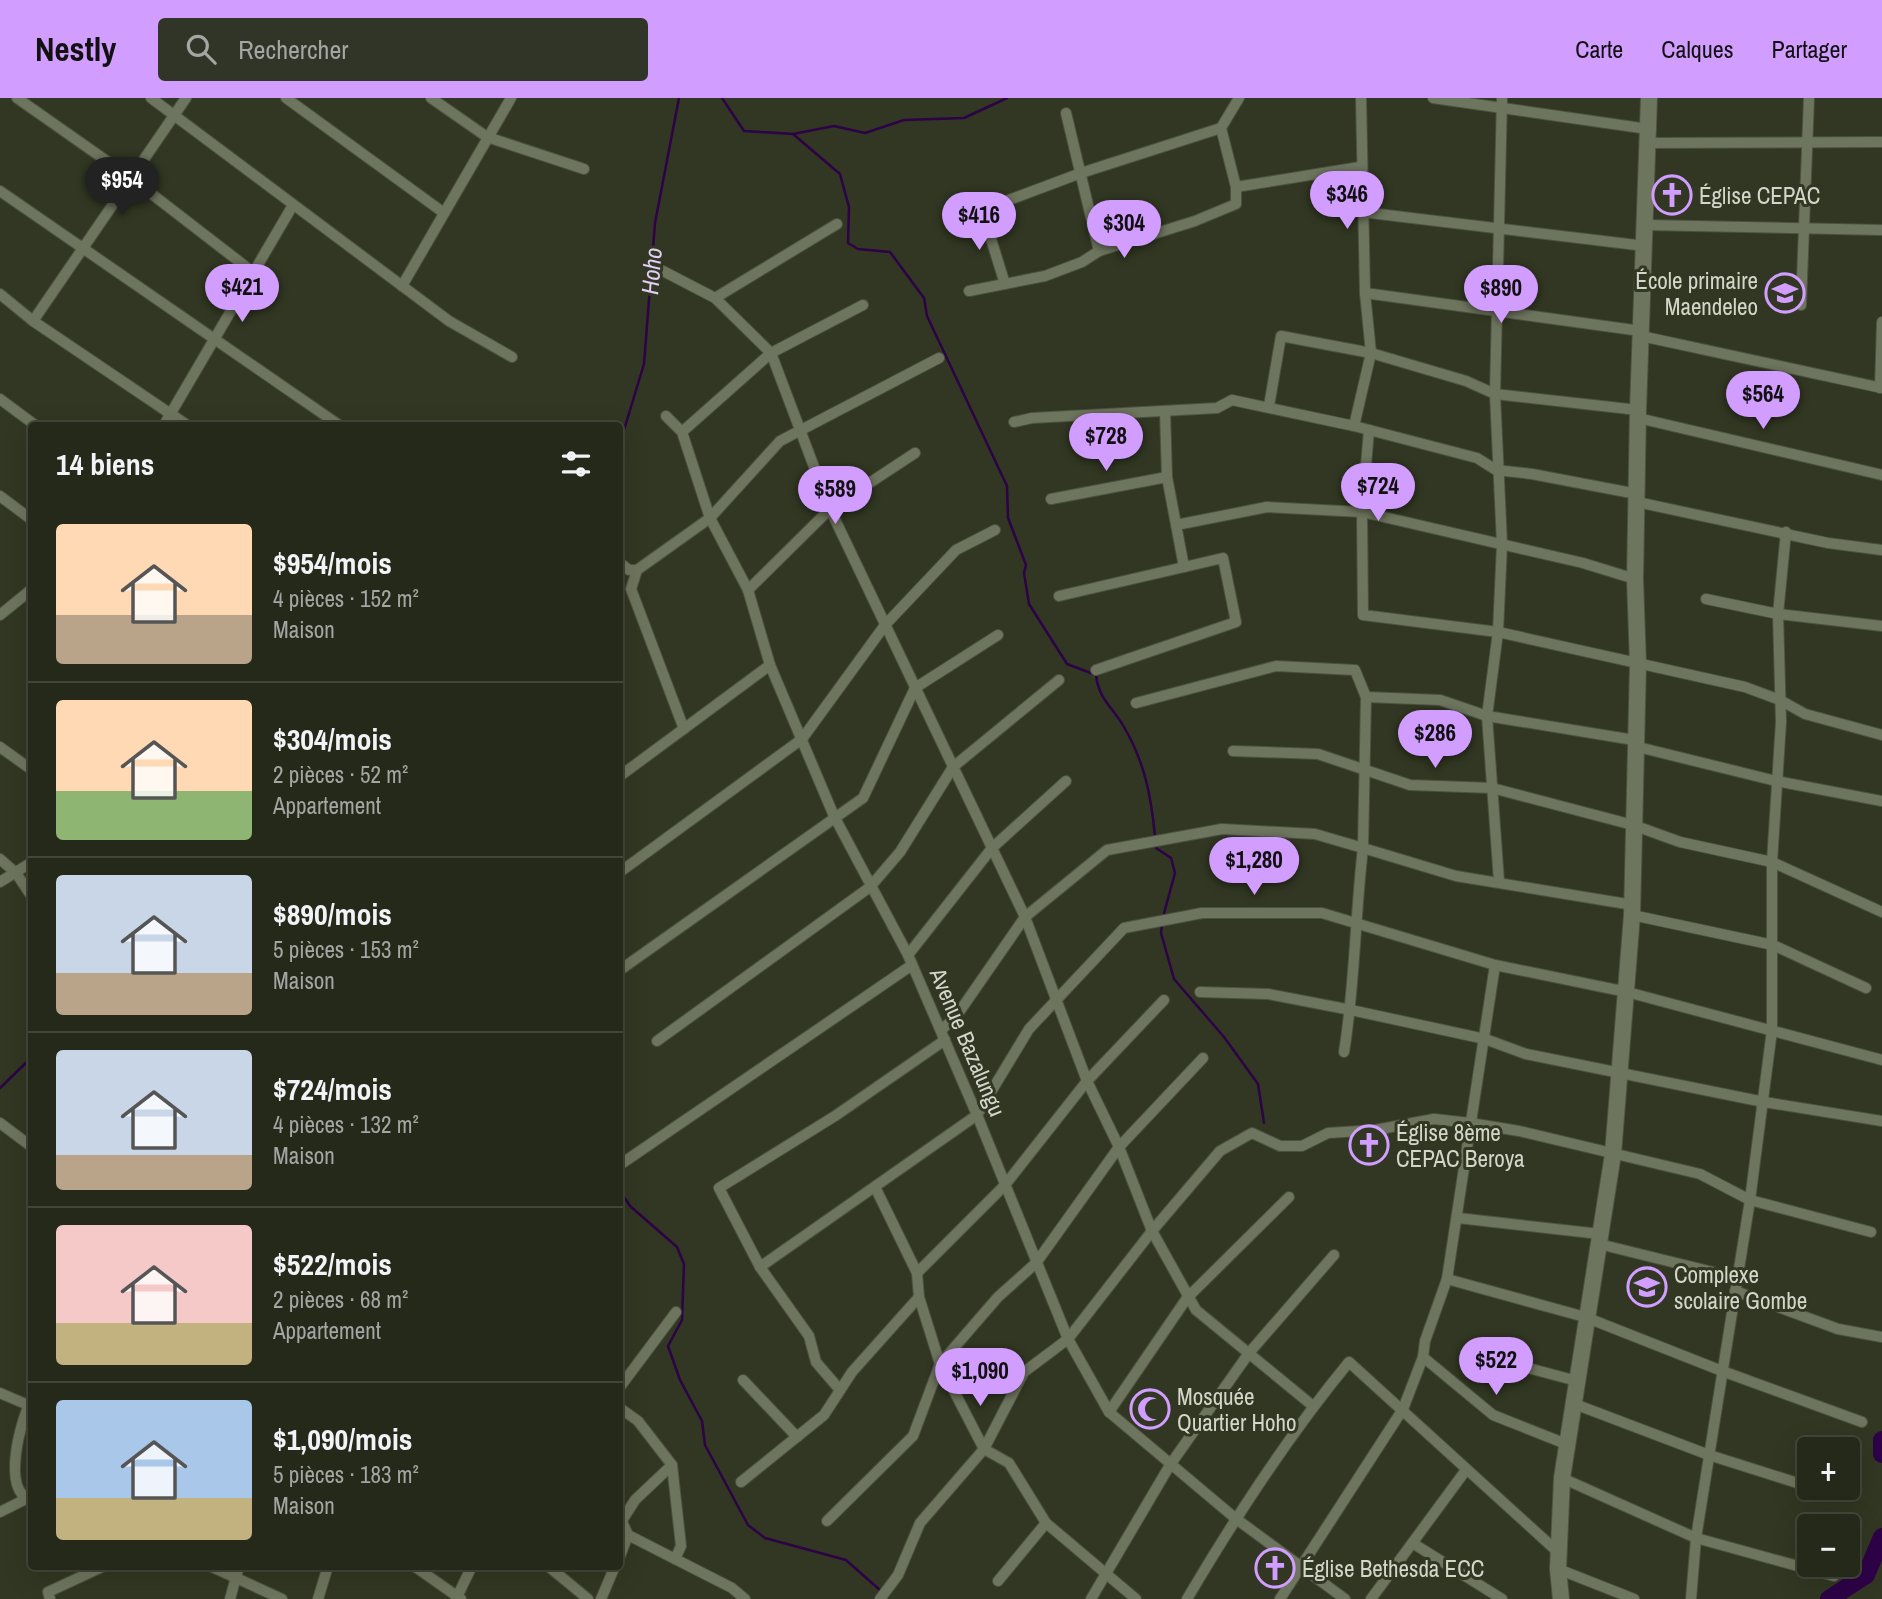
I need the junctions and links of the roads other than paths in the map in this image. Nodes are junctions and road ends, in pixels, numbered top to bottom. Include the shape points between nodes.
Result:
1 (17, 98) edge
2 (151, 98) edge
3 (186, 98) edge
4 (286, 98) edge
5 (431, 98) edge
6 (511, 98) edge
7 (1239, 98) edge
8 (1361, 98) edge
9 (1433, 98) edge
10 (1649, 98) edge
11 (1809, 98) edge
12 (1501, 104) edge
13 (1066, 113) dead end
14 (174, 116) junction
15 (1221, 128) junction
16 (1648, 136) junction
17 (487, 137) junction
18 (1807, 141) junction
19 (1882, 142) edge
20 (1360, 167) junction
21 (584, 169) dead end
22 (1081, 173) junction
23 (131, 178) junction
24 (1236, 187) junction
25 (0, 191) edge
26 (293, 205) junction
27 (1362, 212) junction
28 (444, 213) junction
29 (837, 224) dead end
30 (1645, 225) junction
31 (1500, 229) junction
32 (1802, 229) junction
33 (1882, 230) edge
34 (1645, 246) junction
35 (81, 247) junction
36 (1099, 251) junction
37 (663, 271) dead end
38 (254, 273) junction
39 (1005, 284) junction
40 (402, 286) junction
41 (969, 292) dead end
42 (1365, 293) junction
43 (0, 294) edge
44 (715, 298) junction
45 (863, 305) dead end
46 (1801, 305) dead end
47 (1498, 309) junction
48 (33, 321) junction
49 (1882, 322) edge
50 (1641, 333) junction
51 (215, 339) junction
52 (771, 353) junction
53 (1371, 353) junction
54 (512, 357) dead end
55 (939, 358) dead end
56 (1881, 388) edge
57 (1494, 394) junction
58 (0, 399) edge
59 (1269, 406) junction
60 (1165, 411) junction
61 (1638, 414) junction
62 (666, 416) dead end
63 (167, 421) edge
64 (31, 422) edge
65 (335, 422) edge
66 (1014, 422) dead end
67 (1354, 426) junction
68 (800, 430) junction
69 (1369, 430) junction
70 (682, 432) junction
71 (915, 453) dead end
72 (1496, 470) junction
73 (1882, 475) edge
74 (1167, 477) junction
75 (0, 496) edge
76 (1637, 498) junction
77 (1051, 499) dead end
78 (830, 509) junction
79 (1363, 512) junction
80 (28, 517) edge
81 (710, 518) junction
82 (1176, 526) junction
83 (995, 530) dead end
84 (1786, 532) junction
85 (1502, 544) junction
86 (1882, 550) edge
87 (623, 565) edge
88 (1184, 567) junction
89 (637, 570) junction
90 (1635, 579) junction
91 (748, 590) junction
92 (28, 592) edge
93 (1059, 596) dead end
94 (1706, 599) dead end
95 (1777, 614) junction
96 (0, 615) edge
97 (885, 625) junction
98 (1882, 626) edge
99 (1498, 632) junction
100 (998, 635) dead end
101 (1638, 664) junction
102 (770, 666) junction
103 (1096, 670) dead end
104 (1059, 680) dead end
105 (915, 688) junction
106 (1366, 697) junction
107 (1780, 700) junction
108 (1136, 702) dead end
109 (1487, 716) junction
110 (684, 729) junction
111 (1882, 735) edge
112 (802, 738) junction
113 (1634, 743) junction
114 (0, 747) edge
115 (1233, 751) dead end
116 (28, 767) edge
117 (953, 767) junction
118 (1364, 768) junction
119 (623, 774) edge
120 (1066, 781) dead end
121 (1776, 781) junction
122 (1492, 788) junction
123 (1882, 801) edge
124 (834, 816) junction
125 (1633, 825) junction
126 (992, 848) junction
127 (1363, 848) junction
128 (0, 859) edge
129 (1772, 862) junction
130 (28, 865) edge
131 (623, 870) edge
132 (16, 873) junction
133 (1499, 881) junction
134 (0, 882) edge
135 (870, 887) junction
136 (28, 891) edge
137 (1632, 910) junction
138 (1882, 912) edge
139 (1025, 917) junction
140 (1355, 922) junction
141 (1773, 945) junction
142 (910, 960) junction
143 (1495, 965) junction
144 (623, 968) edge
145 (1866, 988) dead end
146 (1200, 992) dead end
147 (1627, 992) junction
148 (1055, 1000) junction
149 (1164, 1000) dead end
150 (1351, 1010) junction
151 (1772, 1030) junction
152 (943, 1035) junction
153 (1485, 1039) junction
154 (657, 1041) dead end
155 (1344, 1052) dead end
156 (1203, 1058) dead end
157 (1882, 1060) edge
158 (1621, 1071) junction
159 (1087, 1081) junction
160 (1763, 1102) junction
161 (977, 1115) junction
162 (1882, 1121) edge
163 (0, 1123) edge
164 (1470, 1123) junction
165 (28, 1144) edge
166 (1119, 1147) junction
167 (1613, 1154) junction
168 (623, 1163) edge
169 (1005, 1185) junction
170 (875, 1186) junction
171 (1289, 1197) dead end
172 (1750, 1199) junction
173 (1458, 1218) junction
174 (1152, 1231) junction
175 (1871, 1233) dead end
176 (1599, 1239) junction
177 (1334, 1255) dead end
178 (1036, 1263) junction
179 (760, 1267) junction
180 (917, 1273) junction
181 (1447, 1279) junction
182 (1737, 1279) junction
183 (1735, 1291) junction
184 (919, 1297) junction
185 (1187, 1298) junction
186 (676, 1312) dead end
187 (1586, 1317) junction
188 (1882, 1337) edge
189 (1068, 1339) junction
190 (1468, 1352) dead end
191 (1249, 1353) junction
192 (1423, 1357) junction
193 (940, 1364) junction
194 (1722, 1371) junction
195 (743, 1380) dead end
196 (1577, 1381) junction
197 (623, 1383) edge
198 (840, 1390) junction
199 (0, 1392) edge
200 (28, 1400) edge
201 (1572, 1403) junction
202 (28, 1406) edge
203 (1313, 1406) junction
204 (1403, 1409) junction
205 (623, 1410) edge
206 (1109, 1412) junction
207 (1862, 1422) dead end
208 (797, 1437) junction
209 (1566, 1444) junction
210 (984, 1449) junction
211 (1709, 1455) junction
212 (672, 1465) junction
213 (1171, 1465) junction
214 (5, 1469) edge
215 (1466, 1470) junction
216 (1562, 1478) junction
217 (741, 1482) dead end
218 (1797, 1483) edge
219 (28, 1499) edge
220 (28, 1500) edge
221 (0, 1512) edge
222 (623, 1515) edge
223 (1235, 1518) junction
224 (827, 1521) dead end
225 (623, 1523) edge
226 (1046, 1523) junction
227 (628, 1535) junction
228 (1696, 1538) junction
229 (1414, 1544) junction
230 (623, 1548) edge
231 (675, 1559) junction
232 (1559, 1561) junction
233 (1302, 1565) junction
234 (1797, 1566) edge
235 (95, 1570) edge
236 (218, 1570) edge
237 (237, 1570) edge
238 (327, 1570) edge
239 (420, 1570) edge
240 (470, 1570) edge
241 (553, 1570) edge
242 (613, 1570) edge
243 (1105, 1576) junction
244 (234, 1578) junction
245 (998, 1581) dead end
246 (458, 1598) edge
247 (50, 1599) edge
248 (230, 1599) edge
249 (282, 1599) edge
250 (318, 1599) edge
251 (588, 1599) edge
252 (601, 1599) edge
253 (745, 1599) edge
254 (880, 1599) edge
255 (1091, 1599) edge
256 (1136, 1599) edge
257 (1186, 1599) edge
258 (1280, 1599) edge
259 (1345, 1599) edge
260 (1371, 1599) edge
261 (1502, 1599) edge
262 (1561, 1599) edge
263 (1634, 1599) edge
264 (1691, 1599) edge

1 - 23 street
2 - 14 street
3 - 14 street
4 - 28 street
5 - 17 street
6 - 17 street
7 - 15 street
8 - 20 street
9 - 12 street
10 - 16 street
11 - 18 street
12 - 16 street
12 - 31 street
13 - 22 street
14 - 23 street
14 - 26 street
15 - 22 street
15 - 24 street
16 - 18 street
16 - 30 street
17 - 21 street
17 - 28 street
18 - 19 street
18 - 32 street
20 - 24 street
20 - 27 street
22 - 36 street
22 - 39 street via 982,210
23 - 35 street
23 - 38 street
24 - 36 street via 1236,204
25 - 35 street
26 - 38 street
26 - 40 street
27 - 31 street
27 - 42 street
28 - 40 street
29 - 44 street
30 - 32 street
30 - 34 street
31 - 34 street
31 - 47 street
32 - 33 street
32 - 46 street
34 - 50 street
35 - 48 street
35 - 51 street
36 - 39 street via 1045,276
37 - 44 street
38 - 51 street
39 - 41 street
40 - 54 street via 449,321
42 - 47 street
42 - 53 street
43 - 48 street
44 - 52 street
45 - 52 street
47 - 50 street
47 - 57 street
48 - 63 street
49 - 56 street
50 - 56 street
50 - 61 street
51 - 63 street
51 - 65 street
52 - 68 street
52 - 70 street
53 - 57 street
53 - 59 street via 1282,336
53 - 67 street
55 - 68 street
57 - 61 street
57 - 72 street
58 - 64 street
59 - 60 street via 1232,400 1217,408
59 - 67 street
60 - 66 street
60 - 74 street
61 - 73 street
61 - 76 street
62 - 70 street, Avenue Bazalungu
67 - 69 street
68 - 78 street
68 - 81 street via 780,441
69 - 72 street via 1477,458
69 - 79 street
70 - 81 street, Avenue Bazalungu
71 - 78 street
72 - 76 street
72 - 85 street
74 - 77 street
74 - 82 street
75 - 80 street
76 - 84 street
76 - 90 street
78 - 91 street
78 - 97 street
79 - 82 street via 1268,507
79 - 85 street
79 - 99 street via 1363,615
81 - 89 street
81 - 91 street, Avenue Bazalungu
82 - 88 street
83 - 97 street via 956,550
84 - 86 street
84 - 95 street
85 - 90 street
85 - 99 street
87 - 89 street
88 - 93 street
88 - 103 street via 1223,558 1236,622
89 - 110 street via 631,589
90 - 101 street
91 - 102 street, Avenue Bazalungu
92 - 96 street
94 - 95 street
95 - 98 street
95 - 107 street
97 - 105 street
97 - 112 street
99 - 101 street
99 - 109 street
100 - 105 street
101 - 107 street via 1745,687
101 - 113 street
102 - 110 street
102 - 112 street, Avenue Bazalungu
104 - 117 street
105 - 117 street
105 - 124 street via 863,798
106 - 108 street via 1355,670 1276,666
106 - 109 street via 1440,700
106 - 118 street
107 - 111 street via 1805,714
107 - 121 street
109 - 113 street
109 - 122 street
110 - 119 street
112 - 124 street, Avenue Bazalungu
112 - 131 street
113 - 121 street
113 - 125 street
114 - 116 street
115 - 118 street via 1318,754
117 - 126 street
117 - 135 street via 900,852
118 - 122 street via 1410,785
118 - 127 street
120 - 126 street
121 - 123 street
121 - 129 street
122 - 125 street
122 - 133 street
124 - 135 street, Avenue Bazalungu
124 - 144 street
125 - 129 street via 1680,842
125 - 137 street
126 - 139 street
126 - 142 street
127 - 133 street via 1455,876
127 - 139 street via 1315,834 1222,829 1107,849
127 - 140 street
128 - 132 street
129 - 138 street
129 - 141 street
130 - 132 street
132 - 134 street
132 - 136 street
133 - 137 street
135 - 142 street, Avenue Bazalungu
135 - 154 street
137 - 141 street
137 - 147 street
139 - 148 street
139 - 152 street
140 - 143 street
140 - 148 street via 1322,913 1202,913 1124,928
140 - 150 street
141 - 145 street
141 - 151 street
142 - 152 street, Avenue Bazalungu
142 - 168 street
143 - 147 street
143 - 153 street
146 - 150 street via 1268,994
147 - 151 street
147 - 158 street
148 - 159 street
148 - 161 street via 1029,1029
149 - 159 street
150 - 153 street
150 - 155 street
151 - 157 street
151 - 160 street
152 - 161 street, Avenue Bazalungu
152 - 179 street via 835,1116 719,1188
153 - 158 street via 1526,1054
153 - 164 street
156 - 166 street
158 - 160 street
158 - 167 street
159 - 166 street
159 - 169 street
160 - 162 street
160 - 172 street
161 - 169 street, Avenue Bazalungu
161 - 170 street
163 - 165 street
164 - 167 street
164 - 173 street
164 - 174 street via 1434,1119 1328,1133 1302,1146 1280,1146 1252,1133 1220,1151
166 - 174 street
166 - 178 street
167 - 172 street via 1700,1174
167 - 176 street
169 - 178 street, Avenue Bazalungu
169 - 180 street
170 - 179 street
170 - 180 street
171 - 185 street
172 - 175 street
172 - 182 street
173 - 176 street
173 - 181 street
174 - 185 street
174 - 189 street
176 - 182 street
176 - 187 street
177 - 191 street
178 - 189 street, Avenue Bazalungu
178 - 193 street via 998,1297
179 - 198 street via 809,1336 816,1362
180 - 184 street
181 - 187 street
181 - 192 street
182 - 183 street
183 - 188 street via 1838,1329
183 - 194 street
184 - 193 street
184 - 198 street
185 - 191 street
185 - 206 street
186 - 197 street
187 - 194 street
187 - 196 street
189 - 206 street, Avenue Bazalungu
189 - 210 street via 1024,1372
190 - 196 street
191 - 203 street
191 - 213 street
192 - 204 street
192 - 209 street via 1493,1415
193 - 210 street
193 - 224 street via 913,1436
194 - 207 street
194 - 211 street
195 - 208 street
196 - 201 street
198 - 208 street via 824,1415
199 - 200 street
201 - 209 street
201 - 211 street
202 - 214 street
203 - 204 street via 1349,1362
203 - 223 street
204 - 215 street
204 - 233 street
205 - 212 street via 638,1421
206 - 213 street, Avenue Bazalungu
208 - 217 street
209 - 216 street
210 - 226 street via 1009,1463
210 - 254 street via 920,1523 898,1575
211 - 218 street
211 - 228 street
212 - 222 street
212 - 231 street via 681,1546
213 - 223 street, Avenue Bazalungu
213 - 243 street
214 - 219 street
215 - 229 street
215 - 232 street
216 - 228 street
216 - 232 street
220 - 221 street
223 - 233 street, Avenue Bazalungu
223 - 257 street
225 - 227 street
226 - 243 street
226 - 245 street
227 - 230 street
227 - 231 street
228 - 234 street
228 - 264 street
229 - 260 street
229 - 261 street
231 - 253 street
232 - 262 street
232 - 263 street
233 - 258 street
233 - 259 street, Avenue Bazalungu
235 - 247 street via 48,1592
236 - 244 street
237 - 244 street
238 - 250 street
239 - 246 street
240 - 246 street
241 - 251 street
242 - 252 street
243 - 255 street
243 - 256 street
244 - 248 street
244 - 249 street

